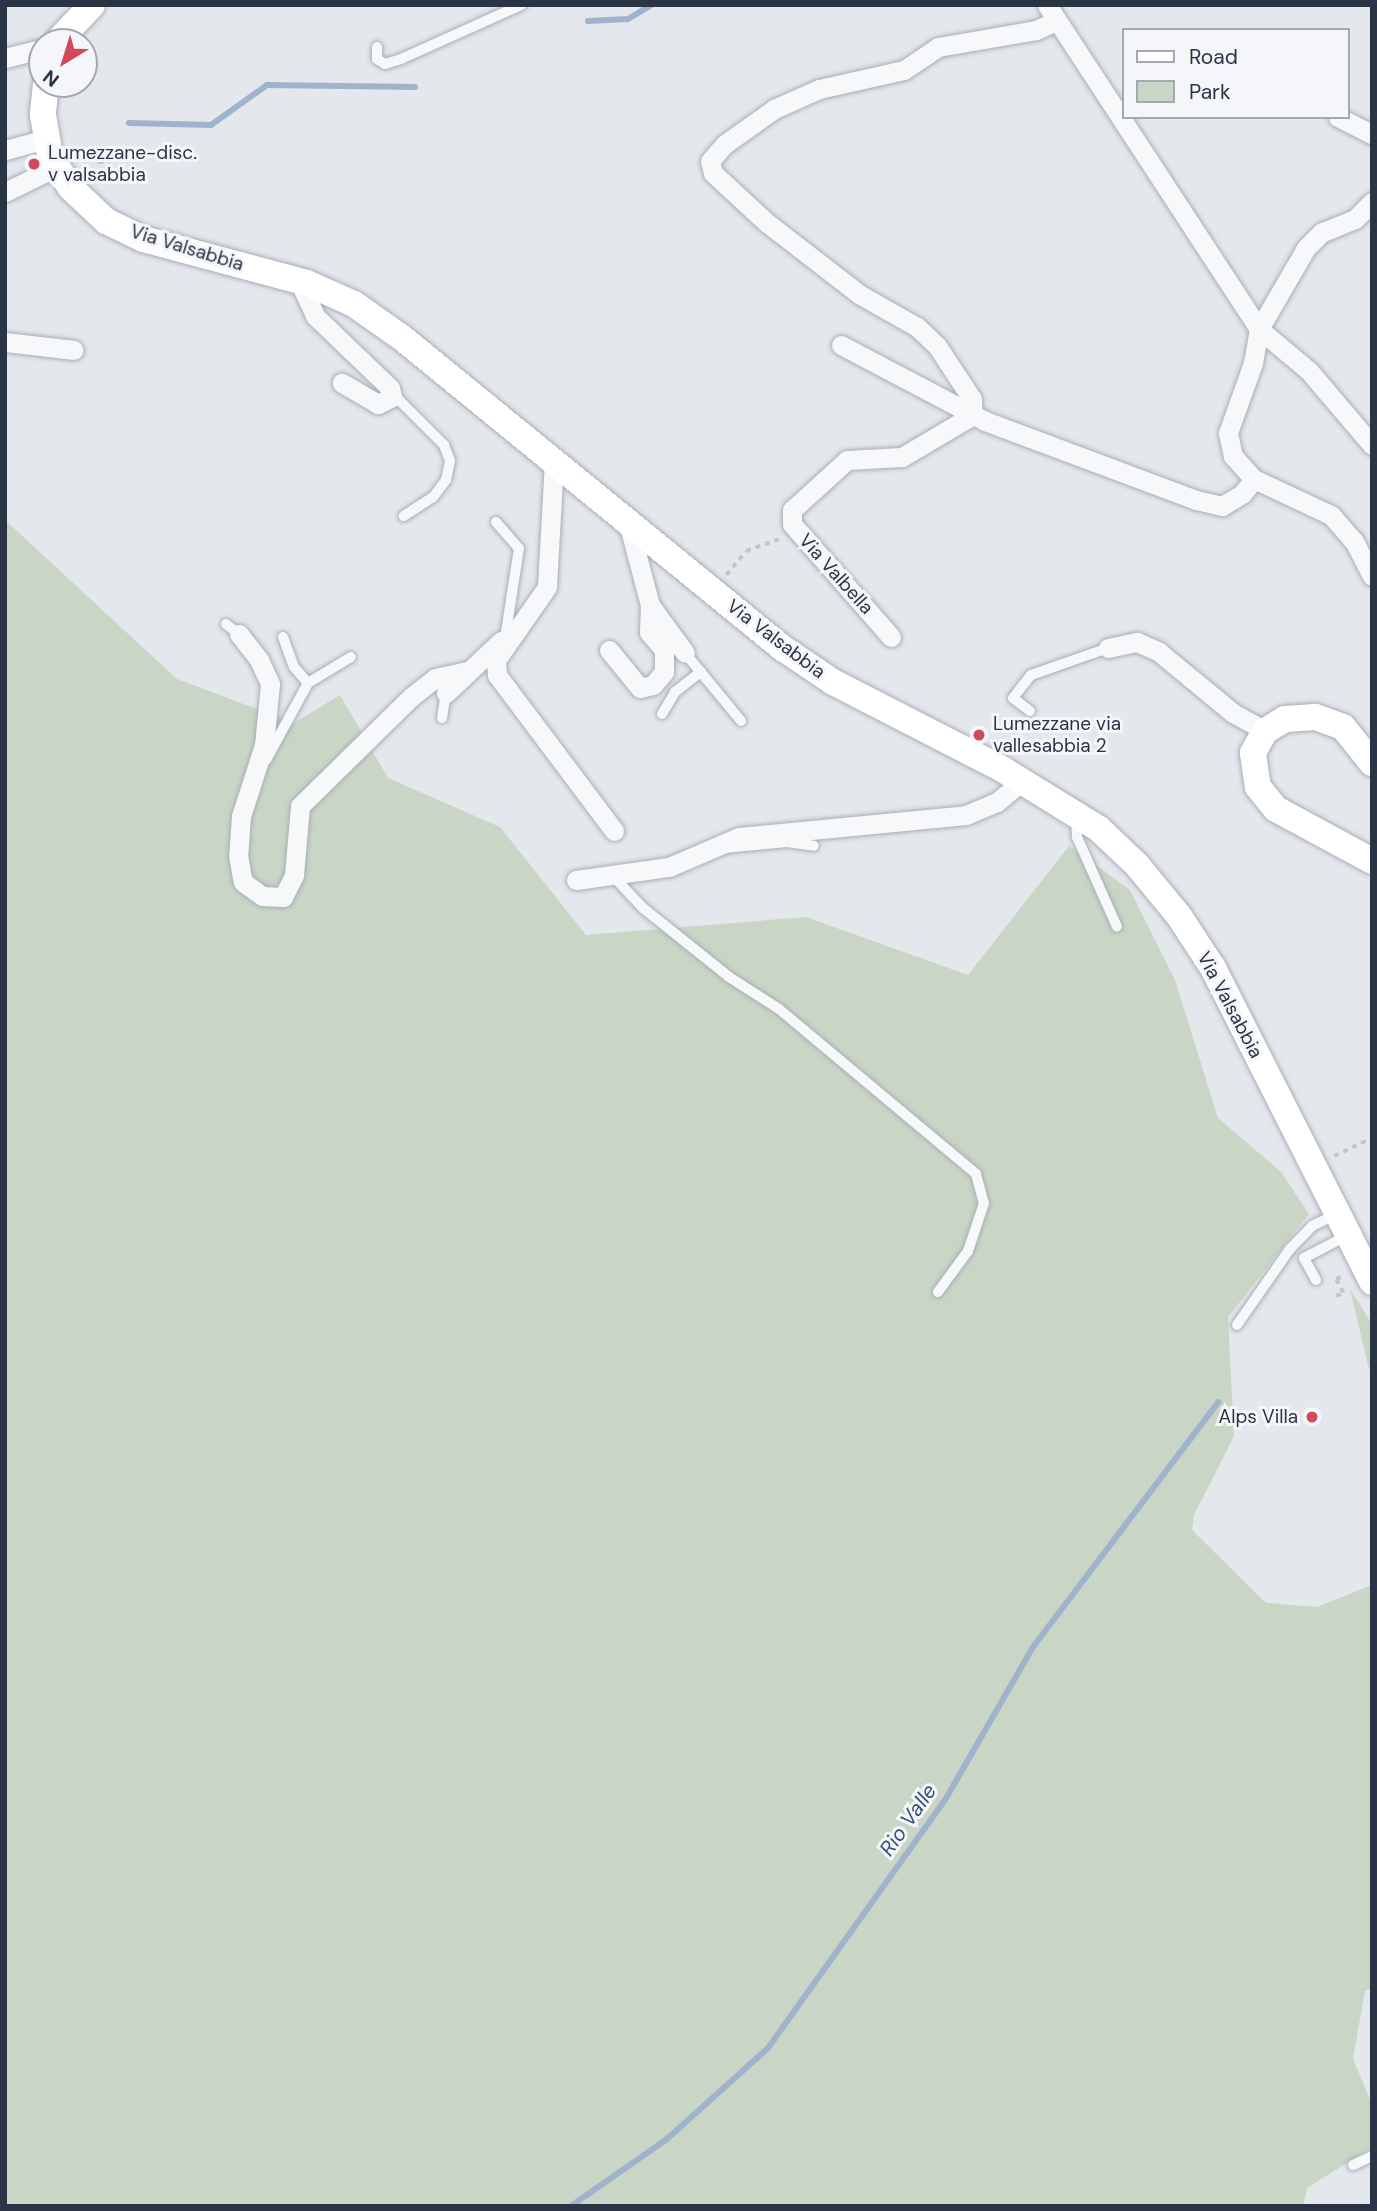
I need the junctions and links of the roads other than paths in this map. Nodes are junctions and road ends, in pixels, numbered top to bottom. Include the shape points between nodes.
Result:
1 (92, 5) edge
2 (521, 5) edge
3 (1052, 10) edge
4 (70, 28) edge
5 (377, 47) dead end
6 (28, 52) edge
7 (5, 58) edge
8 (46, 98) edge
9 (1122, 118) edge
10 (1123, 119) edge
11 (1342, 119) edge
12 (1372, 134) edge
13 (46, 139) junction
14 (5, 150) edge
15 (56, 167) junction
16 (5, 192) edge
17 (1372, 202) edge
18 (299, 281) junction
19 (1259, 329) junction
20 (5, 342) edge
21 (841, 345) dead end
22 (75, 350) dead end
23 (339, 380) dead end
24 (392, 393) junction
25 (973, 415) junction
26 (1372, 445) edge
27 (554, 461) junction
28 (1254, 479) junction
29 (404, 516) dead end
30 (496, 522) dead end
31 (628, 522) junction
32 (1372, 576) edge
33 (650, 605) junction
34 (232, 629) dead end
35 (512, 632) junction
36 (283, 637) dead end
37 (891, 637) dead end
38 (1108, 648) joint
39 (609, 650) dead end
40 (685, 653) joint
41 (351, 657) dead end
42 (467, 671) junction
43 (701, 672) junction
44 (308, 683) junction
45 (446, 693) joint
46 (1030, 711) dead end
47 (662, 714) dead end
48 (442, 718) dead end
49 (741, 721) dead end
50 (1265, 731) junction
51 (1372, 763) edge
52 (255, 774) junction
53 (1022, 781) junction
54 (1075, 814) junction
55 (614, 831) dead end
56 (814, 846) dead end
57 (717, 847) junction
58 (1372, 861) edge
59 (612, 875) junction
60 (576, 880) dead end
61 (1117, 927) dead end
62 (1343, 1224) junction
63 (1316, 1280) dead end
64 (1372, 1282) edge
65 (939, 1292) dead end
66 (1237, 1325) dead end
67 (1372, 2156) edge
68 (1353, 2165) dead end

1 - 4 main road
2 - 5 lane via 401,60 385,64 377,58
3 - 9 street
3 - 25 street via 1036,30 937,47 904,70 819,89 774,109 725,144 710,161 713,173 767,223 859,294 917,327 937,346 972,399
6 - 7 street
8 - 13 main road, Via Valsabbia
10 - 19 street
11 - 12 street
13 - 14 street
13 - 15 main road, Via Valsabbia
15 - 16 street
15 - 18 main road, Via Valsabbia via 106,221 143,239
17 - 19 street via 1355,219 1322,232 1306,248
18 - 24 street via 315,316
18 - 27 main road, Via Valsabbia via 354,304 401,337
19 - 26 street via 1309,371
19 - 28 street via 1253,363 1228,433 1234,456
20 - 22 street
21 - 25 street
23 - 24 street via 377,404 390,400
24 - 29 lane via 444,445 450,461 446,480 433,497
25 - 28 street via 1222,506 1242,494
25 - 37 street, Via Valbella via 902,457 847,460 792,510 792,524
27 - 31 main road, Via Valsabbia
27 - 35 street via 547,587
28 - 32 street via 1331,515 1354,541
30 - 35 lane via 519,548
31 - 33 street
31 - 53 main road, Via Valsabbia via 785,649 833,682
33 - 39 street via 649,632 664,650 664,672 653,685 640,688
33 - 40 street
34 - 52 street via 259,660 270,684 264,745
35 - 42 street
35 - 55 street via 496,660 497,675
36 - 44 lane via 294,667
38 - 46 lane via 1031,675 1013,698
38 - 50 street via 1137,642 1159,652 1234,713
40 - 43 lane
41 - 44 lane
42 - 45 street
42 - 52 street via 435,678 411,696 300,806 294,875 283,897 262,895 243,882 238,855 241,816
43 - 47 lane via 675,692
43 - 49 lane
44 - 52 lane via 270,756
45 - 48 lane
50 - 51 main road via 1285,719 1315,717 1343,727
50 - 58 main road via 1253,753 1258,787 1276,809
53 - 54 main road, Via Valsabbia
53 - 57 street via 997,802 966,815 739,837
54 - 61 lane via 1077,837
54 - 62 main road, Via Valsabbia via 1137,864 1213,968
56 - 57 lane via 787,842 745,849
57 - 59 street via 669,867
59 - 60 street
59 - 65 lane via 643,908 729,977 779,1009 976,1174 984,1203 968,1251
62 - 63 lane via 1304,1258
62 - 64 main road, Via Valsabbia
62 - 66 lane via 1312,1226 1290,1249
67 - 68 lane

